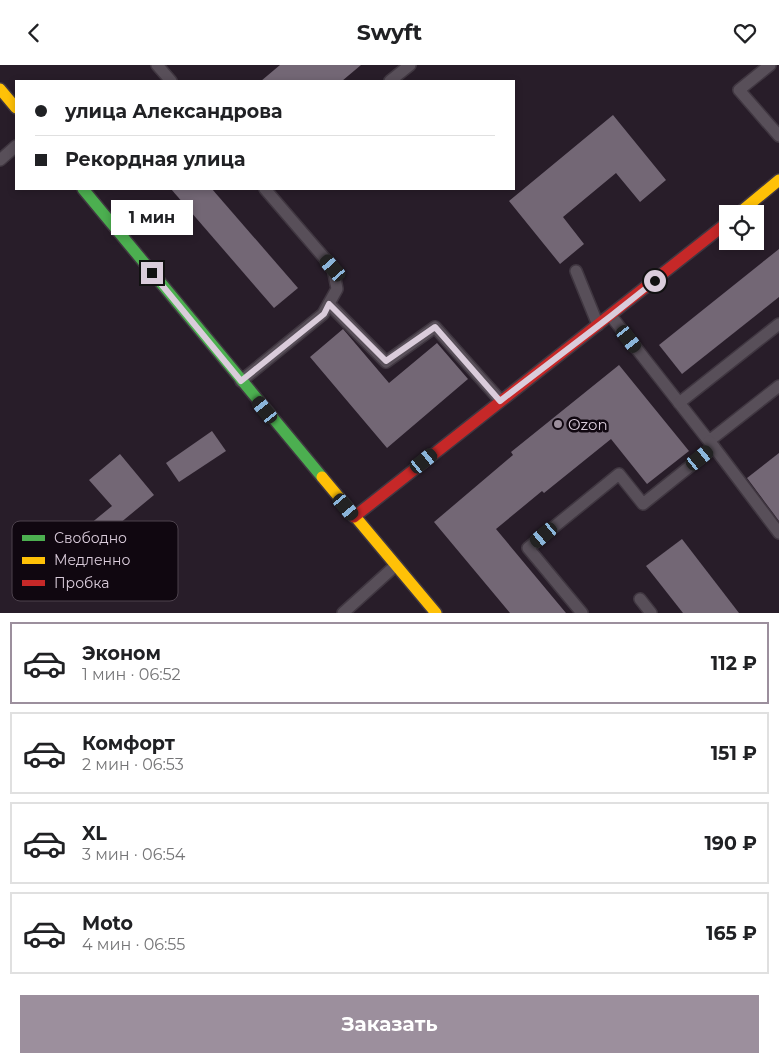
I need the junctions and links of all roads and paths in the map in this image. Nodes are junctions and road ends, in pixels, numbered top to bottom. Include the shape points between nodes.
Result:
1 (157, 65) edge
2 (770, 65) edge
3 (402, 67) edge
4 (171, 80) edge
5 (391, 80) edge
6 (0, 89) edge
7 (15, 107) edge
8 (779, 136) edge
9 (15, 147) edge
10 (0, 159) edge
11 (779, 181) edge
12 (84, 190) edge
13 (266, 190) edge
14 (749, 205) edge
15 (719, 229) edge
16 (576, 271) dead end
17 (329, 304) junction
18 (611, 316) junction
19 (779, 324) edge
20 (598, 325) junction
21 (241, 381) junction
22 (779, 386) edge
23 (500, 401) junction
24 (679, 403) junction
25 (712, 444) junction
26 (354, 517) junction
27 (779, 533) edge
28 (395, 566) junction
29 (640, 599) dead end
30 (429, 611) edge
31 (344, 613) edge
32 (582, 613) edge
33 (651, 613) edge

1 - 4 lane
2 - 8 lane via 739,89
3 - 5 lane
6 - 7 main road
9 - 10 lane
11 - 14 main road
12 - 21 main road
13 - 17 lane via 333,268 337,289
15 - 18 main road
16 - 20 lane
17 - 21 lane via 324,314
17 - 23 lane via 386,361 435,327
18 - 20 main road
18 - 24 lane
19 - 24 lane
20 - 23 main road
21 - 26 main road
22 - 25 lane
23 - 26 main road
24 - 25 lane
25 - 27 lane
25 - 32 lane via 643,504 619,474 528,548
26 - 28 main road
28 - 30 main road
28 - 31 lane
29 - 33 lane

